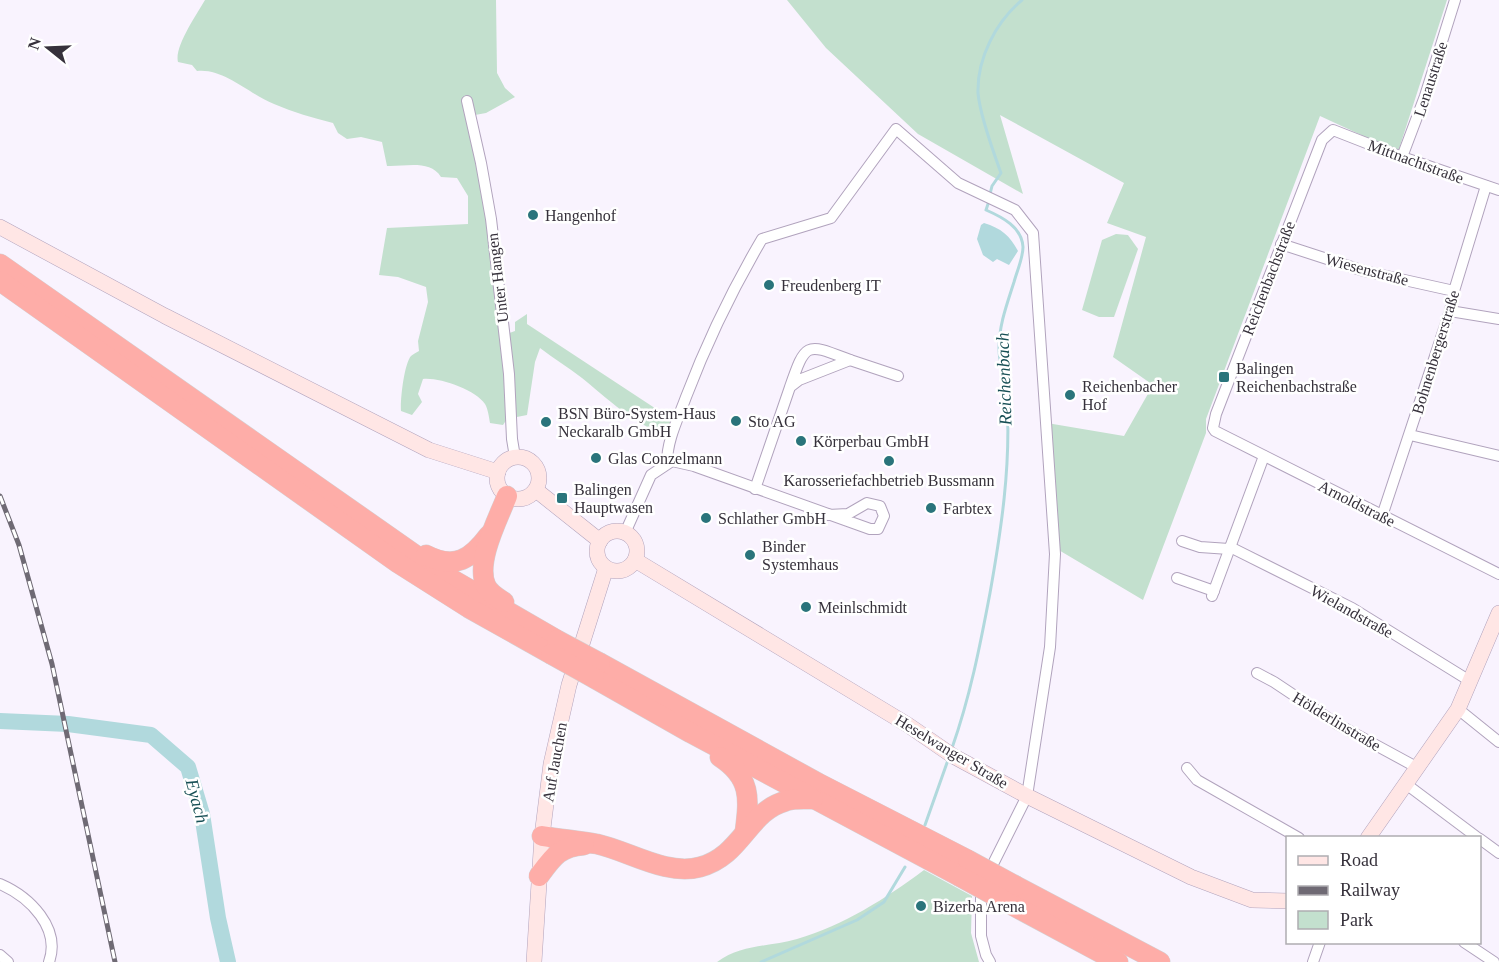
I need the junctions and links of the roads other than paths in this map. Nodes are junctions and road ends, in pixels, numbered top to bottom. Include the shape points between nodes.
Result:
1 (1455, 0) edge
2 (467, 101) dead end
3 (1333, 130) joint
4 (1402, 157) junction
5 (1486, 186) junction
6 (1499, 189) edge
7 (0, 227) edge
8 (1281, 244) junction
9 (0, 264) edge
10 (0, 281) edge
11 (1454, 291) junction
12 (1450, 311) junction
13 (1499, 319) edge
14 (850, 360) junction
15 (898, 376) dead end
16 (790, 387) junction
17 (1215, 431) joint
18 (1410, 435) junction
19 (1264, 456) junction
20 (1499, 456) edge
21 (515, 457) junction
22 (667, 463) junction
23 (498, 472) junction
24 (755, 489) junction
25 (536, 490) junction
26 (507, 496) junction
27 (828, 515) junction
28 (1382, 516) junction
29 (494, 528) junction
30 (625, 533) junction
31 (387, 536) junction
32 (600, 541) junction
33 (1182, 541) dead end
34 (1230, 548) junction
35 (634, 560) junction
36 (606, 568) junction
37 (1499, 574) edge
38 (1177, 578) dead end
39 (1499, 613) edge
40 (539, 630) junction
41 (554, 647) junction
42 (597, 671) junction
43 (1257, 674) dead end
44 (1470, 681) junction
45 (1458, 709) junction
46 (691, 733) junction
47 (1499, 742) edge
48 (1187, 768) dead end
49 (1418, 768) junction
50 (1406, 784) junction
51 (1027, 796) junction
52 (813, 799) junction
53 (745, 832) junction
54 (542, 836) junction
55 (1297, 836) edge
56 (1369, 836) edge
57 (1476, 836) edge
58 (1481, 840) edge
59 (598, 845) junction
60 (1499, 854) edge
61 (963, 868) junction
62 (539, 876) junction
63 (0, 884) edge
64 (1013, 895) junction
65 (1286, 901) edge
66 (1319, 944) edge
67 (1467, 944) edge
68 (0, 955) edge
69 (534, 961) edge
70 (8, 962) edge
71 (49, 962) edge
72 (990, 962) edge
73 (1118, 962) edge
74 (1160, 962) edge
75 (1313, 962) edge
76 (1494, 962) edge

1 - 4 street, Lenaustraße
2 - 21 street, Unter Hangen via 490,219
3 - 4 street, Mittnachtstraße
3 - 8 street, Reichenbachstraße via 1322,140
4 - 5 street, Mittnachtstraße
5 - 6 street, Mittnachtstraße
5 - 11 street, Bohnenbergerstraße
7 - 23 street via 429,450
8 - 11 street, Wiesenstraße via 1364,271
8 - 17 street, Reichenbachstraße via 1216,414
9 - 31 highway
10 - 41 highway via 398,563 469,608
11 - 12 street, Bohnenbergerstraße
12 - 13 street
12 - 18 street, Bohnenbergerstraße
14 - 15 street
14 - 16 street
14 - 16 street via 821,349 806,350
16 - 24 street
17 - 19 street, Arnoldstraße
18 - 20 street
18 - 28 street, Bohnenbergerstraße
19 - 28 street, Arnoldstraße
19 - 34 street
21 - 23 street via 504,462
21 - 25 street via 534,464 539,477
22 - 24 street via 694,466
22 - 30 street via 651,475
22 - 51 street via 671,437 701,359 735,285 762,239 831,218 896,129 958,183 1015,210 1033,233 1055,554 1050,647
23 - 26 street via 498,486
24 - 27 street
25 - 26 street via 526,498
25 - 32 street
26 - 29 highway
27 - 27 street via 870,529 878,529 884,516 880,506 867,503 848,514
28 - 37 street, Arnoldstraße
29 - 31 highway via 476,552 456,562 437,561
29 - 40 highway via 485,552 486,586
30 - 32 street via 610,533
30 - 35 street via 636,546
31 - 40 highway via 441,573
32 - 36 street via 597,556
33 - 34 street via 1200,547
34 - 38 street via 1213,594
34 - 44 street, Wielandstraße via 1352,609
35 - 36 street via 623,570
35 - 51 street, Heselwanger Straße via 953,756
36 - 54 street, Auf Jauchen via 569,685 551,764
39 - 44 street
40 - 41 highway
41 - 42 highway, bridge
42 - 46 highway
42 - 61 highway via 818,783
43 - 49 street, Hölderlinstraße
44 - 45 street
45 - 47 street
45 - 49 street
46 - 52 highway
46 - 53 highway via 735,767 744,782 748,802
48 - 55 street via 1197,780
49 - 50 street
50 - 56 street
50 - 57 street
51 - 65 street, Heselwanger Straße via 1191,877 1252,900
51 - 72 street via 986,878 981,897 981,936
52 - 53 highway via 786,801 764,812
52 - 61 highway
53 - 59 highway via 734,848 718,860 698,867 676,868
54 - 59 highway
54 - 62 street, Auf Jauchen
58 - 60 street
59 - 62 highway via 571,846 559,852
61 - 64 highway, bridge
62 - 69 street, Auf Jauchen
63 - 71 street via 24,899 43,918 52,942
64 - 73 highway
64 - 74 highway
66 - 75 street
67 - 76 street
68 - 70 street

